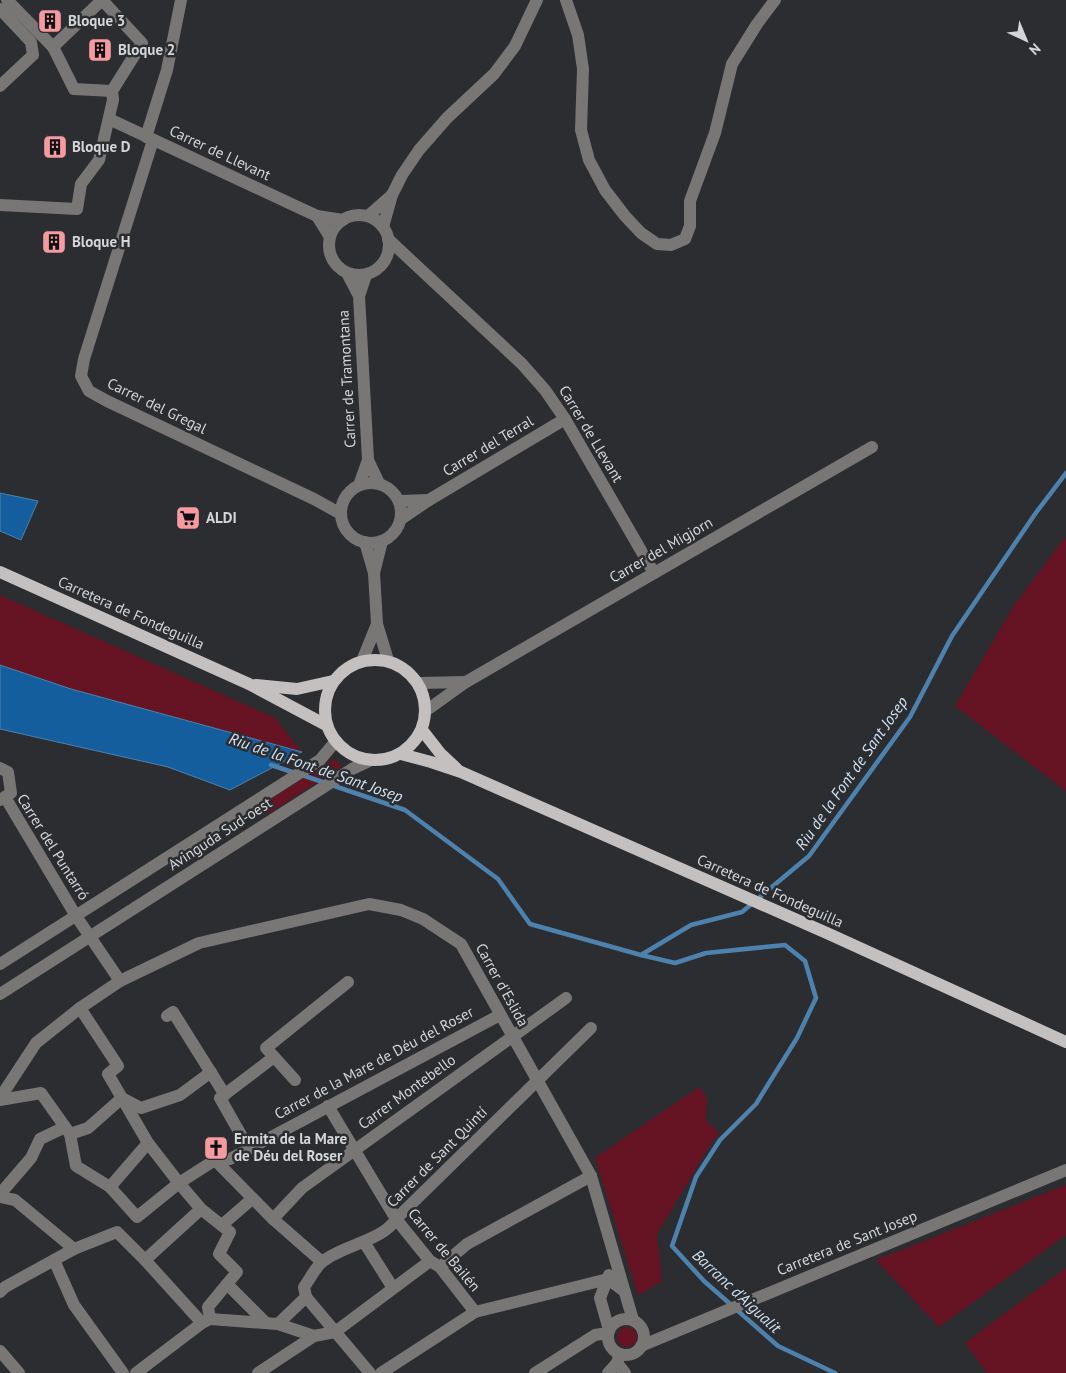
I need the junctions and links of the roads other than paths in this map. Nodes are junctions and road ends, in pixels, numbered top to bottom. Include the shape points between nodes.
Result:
1 (7, 0) edge
2 (102, 0) edge
3 (181, 0) edge
4 (529, 0) edge
5 (536, 0) edge
6 (775, 0) edge
7 (563, 2) edge
8 (0, 9) edge
9 (527, 20) junction
10 (53, 47) junction
11 (0, 86) edge
12 (112, 91) junction
13 (109, 119) junction
14 (150, 138) junction
15 (392, 194) junction
16 (0, 205) edge
17 (317, 216) junction
18 (368, 216) junction
19 (343, 220) junction
20 (386, 233) junction
21 (330, 237) junction
22 (387, 257) junction
23 (417, 264) junction
24 (347, 273) junction
25 (366, 274) junction
26 (359, 296) junction
27 (565, 419) junction
28 (872, 446) dead end
29 (368, 460) junction
30 (379, 483) junction
31 (359, 485) junction
32 (314, 499) junction
33 (344, 499) junction
34 (428, 500) junction
35 (399, 501) junction
36 (341, 514) junction
37 (401, 519) junction
38 (382, 540) junction
39 (365, 542) junction
40 (0, 572) edge
41 (374, 573) junction
42 (654, 573) junction
43 (377, 624) junction
44 (388, 660) junction
45 (362, 661) junction
46 (333, 681) junction
47 (466, 682) junction
48 (419, 683) junction
49 (249, 684) junction
50 (427, 710) junction
51 (326, 725) junction
52 (422, 730) junction
53 (335, 742) junction
54 (401, 754) junction
55 (369, 761) junction
56 (0, 768) edge
57 (460, 772) junction
58 (2, 798) edge
59 (76, 916) junction
60 (90, 936) junction
61 (0, 964) edge
62 (120, 981) junction
63 (348, 982) dead end
64 (0, 994) edge
65 (566, 998) dead end
66 (80, 1008) junction
67 (500, 1014) junction
68 (167, 1016) dead end
69 (591, 1028) dead end
70 (512, 1036) junction
71 (1066, 1042) edge
72 (270, 1053) junction
73 (211, 1072) junction
74 (295, 1080) dead end
75 (538, 1081) junction
76 (225, 1095) junction
77 (122, 1098) junction
78 (0, 1099) edge
79 (328, 1106) junction
80 (68, 1130) junction
81 (148, 1143) junction
82 (249, 1149) junction
83 (354, 1150) junction
84 (215, 1160) junction
85 (1066, 1170) edge
86 (590, 1176) junction
87 (179, 1183) junction
88 (110, 1187) junction
89 (0, 1195) edge
90 (252, 1199) junction
91 (201, 1209) junction
92 (273, 1219) junction
93 (396, 1220) junction
94 (222, 1225) junction
95 (364, 1242) junction
96 (74, 1249) junction
97 (54, 1260) junction
98 (146, 1260) junction
99 (322, 1262) junction
100 (615, 1262) junction
101 (435, 1264) junction
102 (608, 1279) junction
103 (227, 1284) junction
104 (2, 1287) edge
105 (394, 1288) junction
106 (624, 1291) junction
107 (306, 1297) junction
108 (475, 1312) junction
109 (633, 1320) junction
110 (206, 1321) junction
111 (272, 1323) junction
112 (335, 1332) junction
113 (608, 1332) junction
114 (314, 1336) junction
115 (640, 1346) junction
116 (0, 1351) edge
117 (617, 1366) edge
118 (266, 1371) edge
119 (19, 1373) edge
120 (123, 1373) edge
121 (136, 1373) edge
122 (370, 1373) edge
123 (381, 1373) edge
124 (535, 1373) edge

1 - 10 street
2 - 10 street
2 - 12 street via 142,43
3 - 14 street, Carrer del Gregal
4 - 9 street
5 - 9 street
6 - 7 street via 732,64 715,133 690,201 690,226 685,240 671,245 657,244 625,216 604,190 589,160 581,130 583,69 578,35
8 - 11 street via 32,42 33,55
9 - 15 street via 515,46 494,74 447,118 419,150
10 - 12 street via 74,89
12 - 13 street
13 - 14 street, Carrer de Llevant
13 - 16 street via 99,160 81,184 77,209
14 - 17 street, Carrer de Llevant
14 - 32 street, Carrer del Gregal via 81,376 89,391 107,402
15 - 18 street
15 - 20 street
17 - 19 street, Carrer de Llevant
17 - 21 street
18 - 19 street via 350,216
18 - 20 street via 376,220
19 - 21 street
20 - 22 street
20 - 23 street, Carrer de Llevant
21 - 24 street via 330,254
22 - 23 street
22 - 25 street via 375,271
23 - 27 street, Carrer de Llevant via 522,364
24 - 25 street
24 - 26 street, Carrer de Tramontana
25 - 26 street, Carrer de Tramontana
26 - 29 street, Carrer de Tramontana
27 - 34 street, Carrer del Terral
27 - 42 street, Carrer de Llevant
28 - 42 street, Carrer del Migjorn
29 - 30 street, Carrer de Tramontana
29 - 31 street, Carrer de Tramontana
30 - 31 street
30 - 35 street via 395,493
31 - 33 street
32 - 33 street, Carrer del Gregal
32 - 36 street, Carrer del Gregal
33 - 36 street
34 - 35 street, Carrer del Terral
34 - 37 street, Carrer del Terral
35 - 37 street
36 - 39 street via 345,529
37 - 38 street via 391,536
38 - 39 street
38 - 41 street
39 - 41 street
40 - 49 main road, Carretera de Fondeguilla
41 - 43 street
42 - 47 street, Carrer del Migjorn
43 - 44 street
43 - 45 street
44 - 45 main road
44 - 48 main road via 406,669
45 - 46 main road
46 - 49 main road, Carretera de Fondeguilla via 297,689
46 - 51 main road via 325,702
47 - 48 street, Carrer del Migjorn
47 - 50 street, Carrer del Migjorn
48 - 50 main road
49 - 51 main road, Carretera de Fondeguilla
50 - 52 main road
51 - 53 main road
52 - 54 main road
52 - 57 main road, Carretera de Fondeguilla
53 - 55 main road via 350,755
53 - 59 street, Avinguda Sud-oest via 320,760
54 - 55 main road via 386,760
54 - 57 main road, Carretera de Fondeguilla
55 - 60 street, Avinguda Sud-oest
56 - 58 street via 8,772 11,793
57 - 71 main road, Carretera de Fondeguilla
58 - 59 street, Carrer del Puntarró
59 - 60 street
59 - 61 street, Avinguda Sud-oest
60 - 62 street
60 - 64 street, Avinguda Sud-oest
62 - 66 street, Carrer d'Eslida
62 - 67 street, Carrer d'Eslida via 199,943 369,904 401,910 423,919 461,944
63 - 72 street
65 - 70 street, Carrer Montebello
66 - 77 street via 118,1066 108,1074
66 - 78 street, Carrer d'Eslida via 36,1043
67 - 70 street, Carrer d'Eslida
67 - 79 street, Carrer de la Mare de Déu del Roser
68 - 73 street via 173,1012
69 - 75 street, Carrer de Sant Quintí
70 - 75 street, Carrer d'Eslida
70 - 83 street, Carrer Montebello
72 - 74 street
72 - 76 street
73 - 76 street
73 - 77 street via 180,1095 141,1108
75 - 86 street, Carrer d'Eslida
75 - 93 street, Carrer de Sant Quintí
76 - 82 street via 220,1098
77 - 80 street via 88,1128
77 - 81 street
78 - 80 street via 41,1093
79 - 82 street, Carrer de la Mare de Déu del Roser
79 - 83 street, Carrer de Bailén
80 - 88 street via 76,1166
80 - 89 street via 40,1139 31,1158
81 - 87 street
81 - 88 street
82 - 84 street, Carrer de la Mare de Déu del Roser via 230,1159
83 - 92 street, Carrer Montebello via 302,1188
83 - 93 street, Carrer de Bailén
84 - 87 street, Carrer de la Mare de Déu del Roser
84 - 90 street
85 - 115 street, Carretera de Sant Josep
86 - 100 street, Carrer d'Eslida
86 - 101 street
87 - 88 street, Carrer de la Mare de Déu del Roser via 137,1217
87 - 91 street
89 - 96 street via 15,1200
90 - 92 street
90 - 94 street
91 - 94 street
91 - 98 street
92 - 99 street
93 - 95 street, Carrer de Sant Quintí via 392,1226
93 - 101 street, Carrer de Bailén
94 - 103 street via 230,1232 219,1254 237,1272
95 - 99 street, Carrer de Sant Quintí
95 - 105 street
96 - 97 street
96 - 98 street via 117,1232
97 - 104 street
97 - 120 street via 74,1305
98 - 110 street
99 - 107 street, Carrer de Sant Quintí via 304,1287
100 - 102 street
100 - 106 street, Carrer d'Eslida
101 - 105 street
101 - 108 street, Carrer de Bailén
102 - 106 street
102 - 108 street
102 - 113 street via 600,1298
103 - 110 street via 208,1307
103 - 111 street
105 - 112 street
106 - 109 street, Carrer d'Eslida
107 - 111 street
107 - 112 street
108 - 123 street
109 - 113 street via 622,1319
109 - 115 street, Carrer d'Eslida via 643,1332
110 - 111 street
110 - 121 street
111 - 114 street
112 - 114 street
112 - 122 street
113 - 117 street
113 - 124 street via 596,1335
114 - 118 street
115 - 117 street, Carretera de Sant Josep
116 - 119 street

